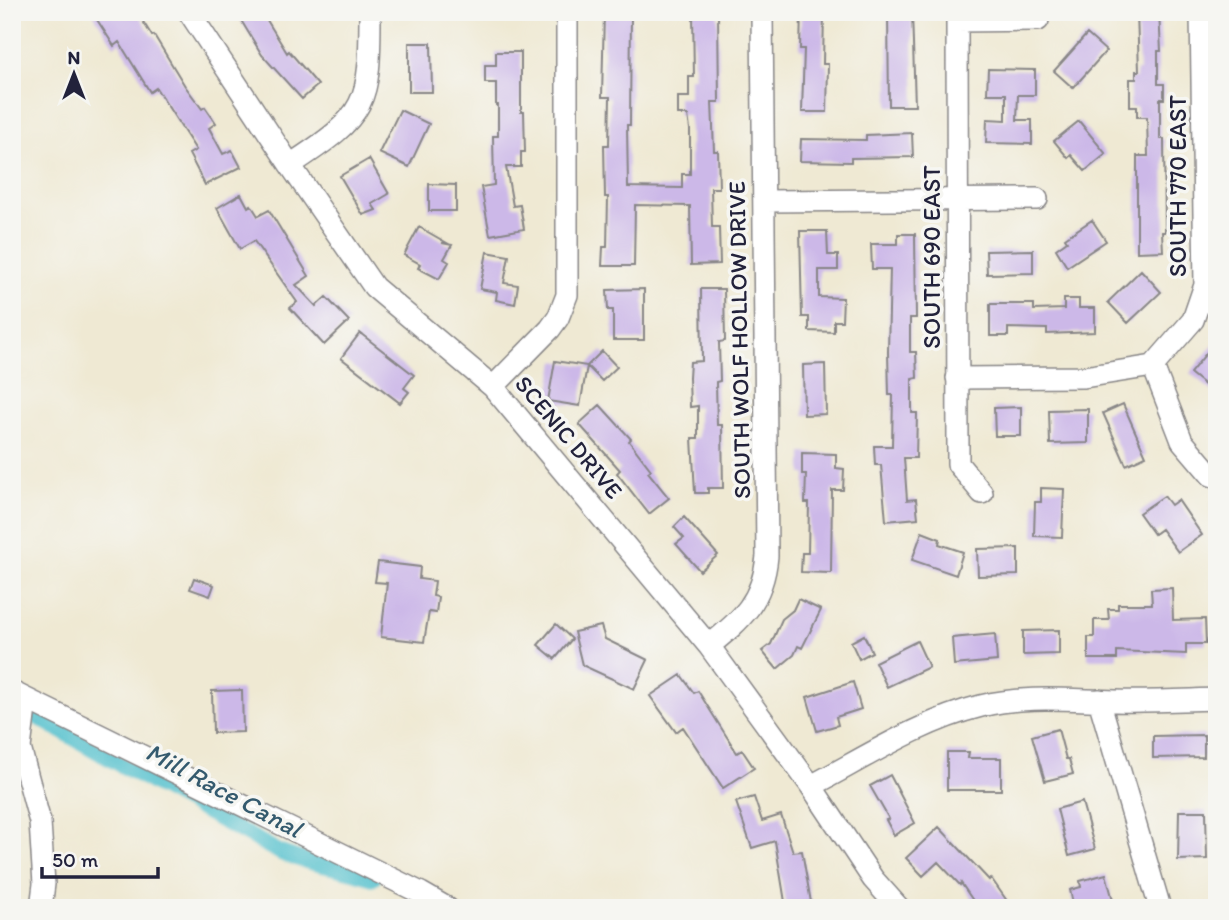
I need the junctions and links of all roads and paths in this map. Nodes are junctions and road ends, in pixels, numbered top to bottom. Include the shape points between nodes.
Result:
1 (190, 12) edge
2 (370, 12) edge
3 (567, 12) edge
4 (762, 12) edge
5 (1201, 12) edge
6 (957, 17) edge
7 (1038, 20) dead end
8 (1209, 73) edge
9 (290, 165) junction
10 (1037, 199) dead end
11 (957, 200) junction
12 (764, 201) junction
13 (1153, 366) junction
14 (957, 378) junction
15 (493, 387) junction
16 (1217, 477) edge
17 (982, 493) dead end
18 (709, 646) junction
19 (19, 696) edge
20 (1217, 699) edge
21 (1099, 700) junction
22 (811, 786) junction
23 (41, 908) edge
24 (447, 908) edge
25 (900, 908) edge
26 (1160, 908) edge

1 - 9 street, SCENIC DRIVE
2 - 9 street via 368,80 356,111 331,138
3 - 15 street via 566,295 550,329
4 - 12 street, SOUTH WOLF HOLLOW DRIVE
5 - 8 street, SOUTH 770 EAST
6 - 7 street
6 - 11 street, SOUTH 690 EAST
8 - 13 street, SOUTH 770 EAST via 1205,285 1193,320
9 - 15 street, SCENIC DRIVE via 374,287
10 - 11 street
11 - 12 street
11 - 14 street, SOUTH 690 EAST
12 - 18 street, SOUTH WOLF HOLLOW DRIVE via 766,569 746,614
13 - 14 street via 1084,377
13 - 16 street via 1182,441
14 - 17 street, SOUTH 690 EAST via 958,464
15 - 18 street, SCENIC DRIVE
18 - 22 street, SCENIC DRIVE
19 - 23 street via 20,748 40,822
19 - 24 street
20 - 21 street
21 - 22 street via 1019,699 982,706 914,731
21 - 26 street
22 - 25 street, SCENIC DRIVE via 873,878

